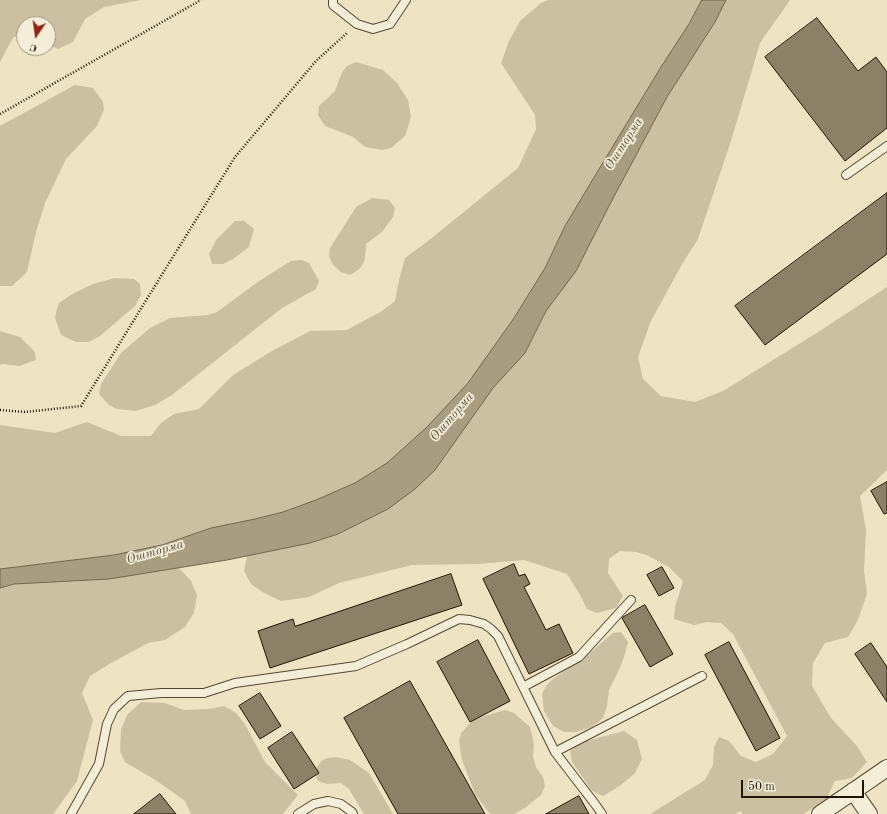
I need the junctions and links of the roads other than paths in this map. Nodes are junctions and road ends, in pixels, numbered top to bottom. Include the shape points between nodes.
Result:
1 (333, 0) edge
2 (406, 0) edge
3 (887, 146) edge
4 (846, 175) dead end
5 (631, 600) dead end
6 (702, 676) dead end
7 (523, 687) junction
8 (555, 752) junction
9 (887, 768) edge
10 (854, 791) junction
11 (71, 814) edge
12 (298, 814) edge
13 (353, 814) edge
14 (602, 814) edge
15 (820, 814) edge
16 (869, 814) edge

1 - 2 lane via 332,5 357,24 373,29 390,24
3 - 4 lane
5 - 7 lane via 579,657
6 - 8 lane
7 - 8 lane
7 - 11 lane via 498,636 484,624 459,620 356,666 235,683 204,693 128,696 114,709 109,719 99,764
8 - 14 lane
9 - 10 street
10 - 15 street
10 - 16 street
12 - 13 lane via 314,804 328,801 341,804

